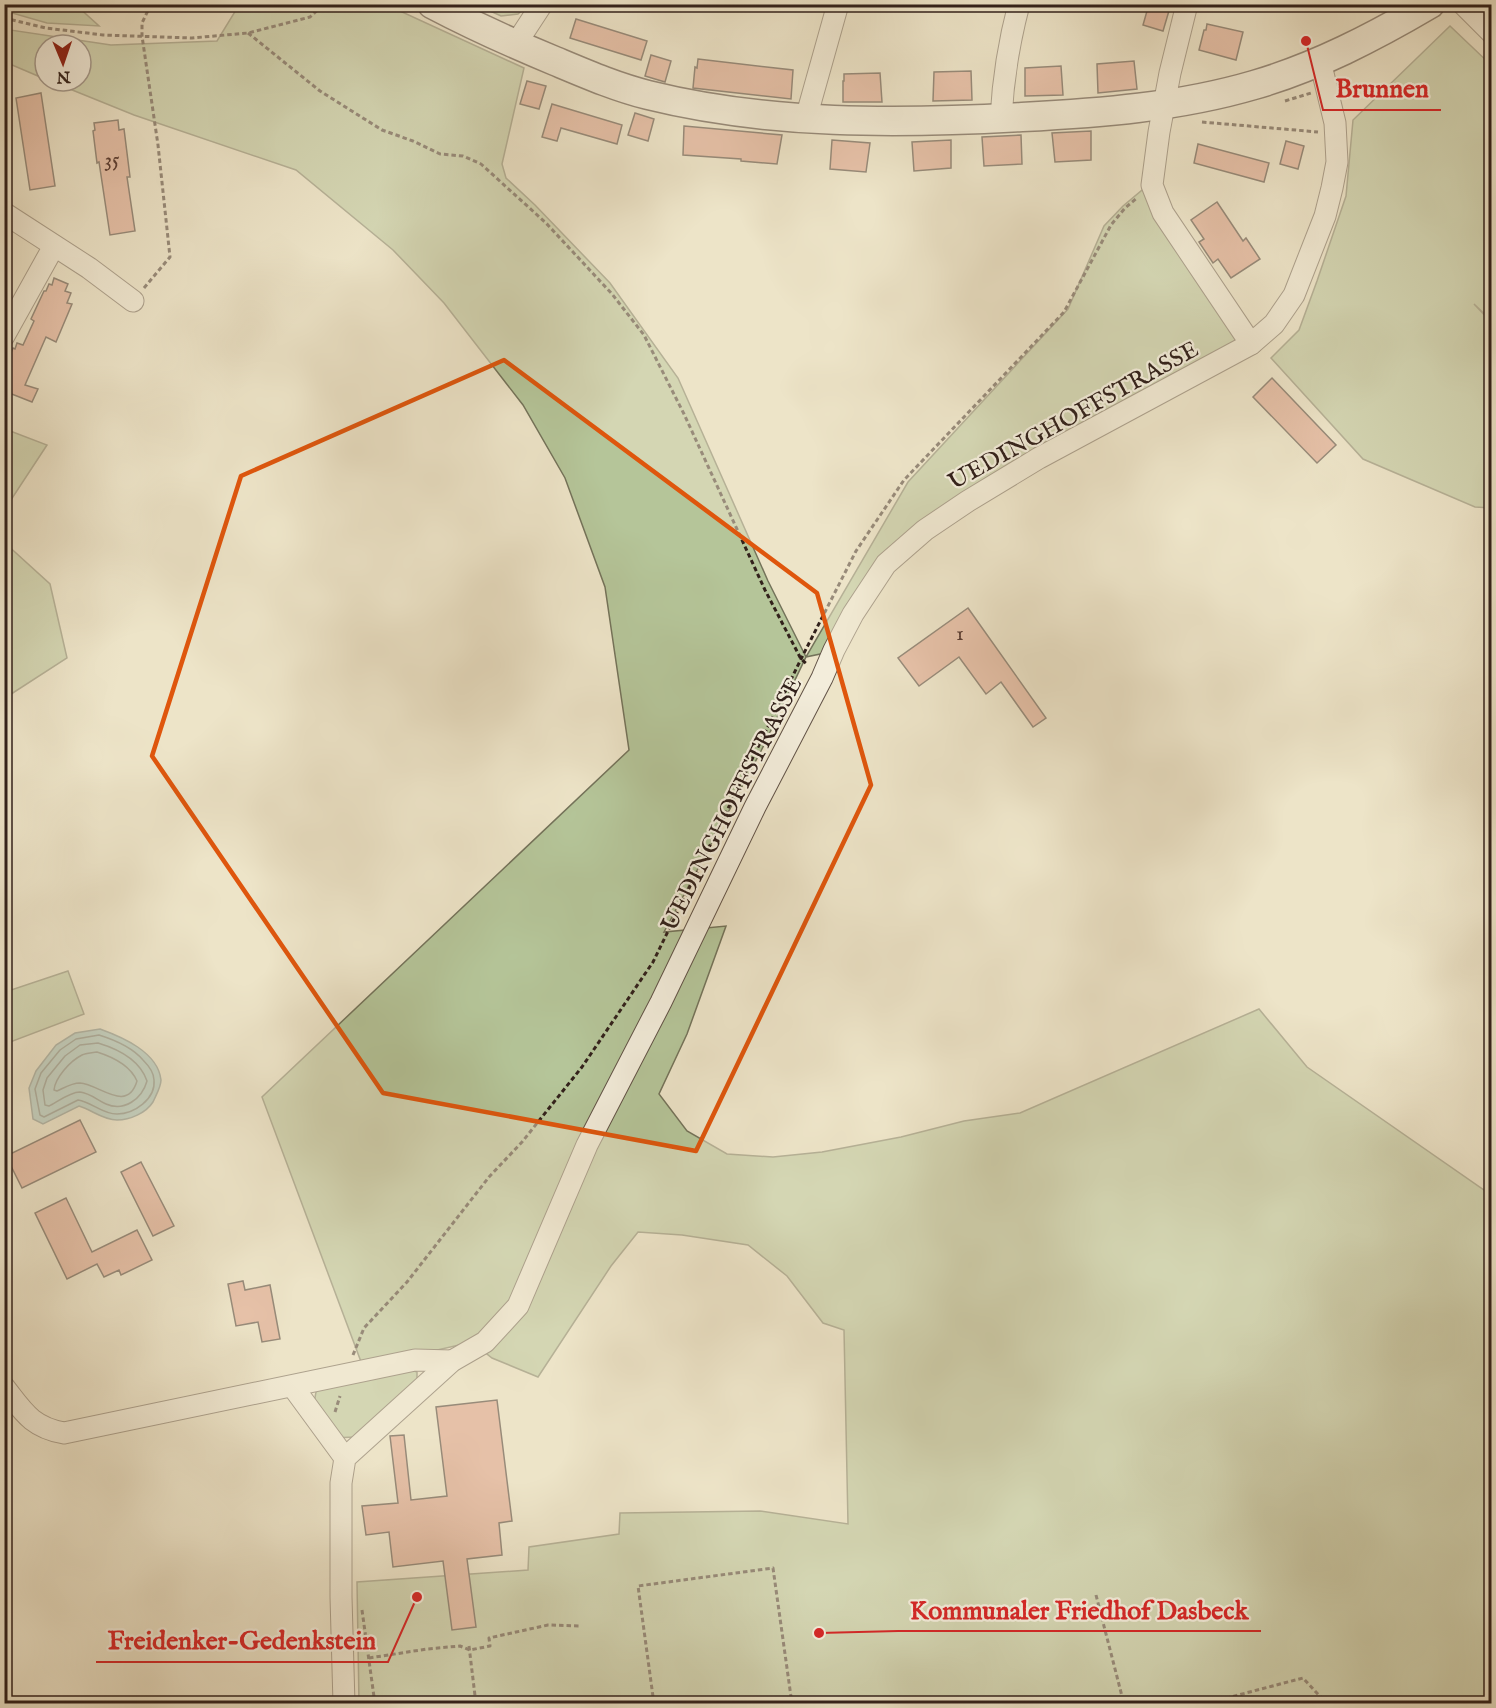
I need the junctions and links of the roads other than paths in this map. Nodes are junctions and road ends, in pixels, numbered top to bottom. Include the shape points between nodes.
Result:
1 (432, 4) edge
2 (542, 4) edge
3 (838, 4) edge
4 (1019, 4) edge
5 (1187, 4) edge
6 (1430, 4) edge
7 (1463, 4) edge
8 (1491, 33) edge
9 (518, 46) junction
10 (1320, 61) junction
11 (1165, 104) junction
12 (806, 118) junction
13 (1001, 118) junction
14 (4, 213) edge
15 (54, 246) junction
16 (133, 301) road end
17 (4, 336) edge
18 (1251, 344) junction
19 (452, 1361) junction
20 (4, 1387) edge
21 (293, 1387) junction
22 (345, 1458) junction
23 (344, 1704) edge

1 - 9 street
2 - 9 street
3 - 12 street
4 - 13 street via 1010,36
5 - 11 street
6 - 10 street
7 - 8 street
9 - 12 street via 605,82 685,104
10 - 11 street via 1249,87
10 - 18 street, UEDINGHOFFSTRASSE via 1335,123 1332,188 1294,295 1274,324
11 - 13 street
11 - 18 street via 1152,185 1163,213
12 - 13 street
14 - 15 street
15 - 16 street
15 - 17 street
18 - 19 street, UEDINGHOFFSTRASSE via 1039,458 925,530 886,564 834,650 587,1145 518,1306 485,1342
19 - 21 street via 415,1360
19 - 22 street, UEDINGHOFFSTRASSE
20 - 21 street via 27,1416 47,1430 64,1433
21 - 22 street
22 - 23 street via 341,1483

